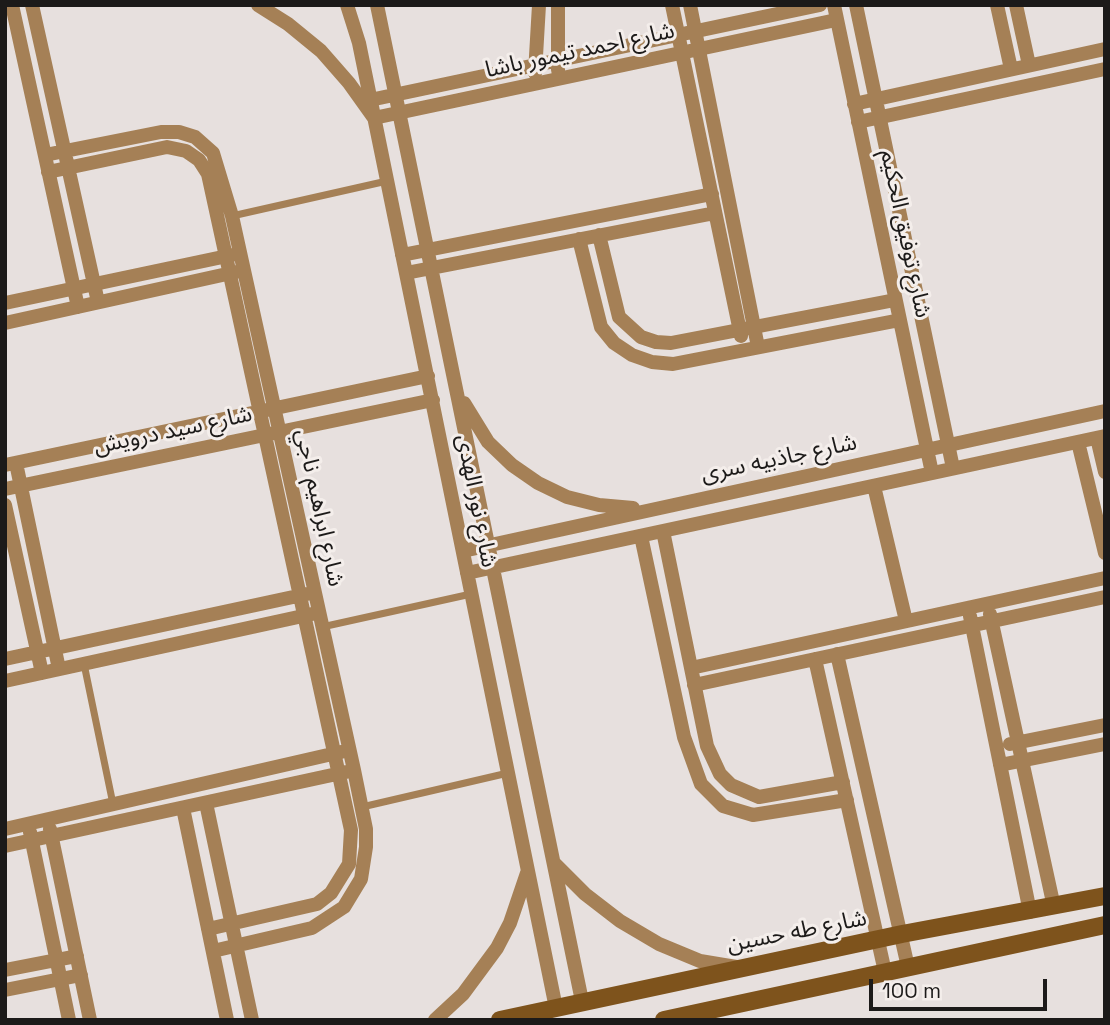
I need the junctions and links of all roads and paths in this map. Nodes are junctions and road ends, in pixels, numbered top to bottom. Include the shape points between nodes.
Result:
1 (11, 5) edge
2 (32, 5) edge
3 (258, 5) edge
4 (347, 5) edge
5 (377, 5) edge
6 (539, 5) edge
7 (558, 5) edge
8 (672, 5) edge
9 (691, 5) edge
10 (820, 5) edge
11 (856, 5) edge
12 (997, 5) edge
13 (1016, 5) edge
14 (5, 6) edge
15 (835, 13) edge
16 (696, 32) junction
17 (678, 35) junction
18 (699, 49) junction
19 (1105, 49) edge
20 (682, 53) junction
21 (555, 61) junction
22 (1029, 65) junction
23 (533, 66) junction
24 (1011, 69) junction
25 (1105, 69) edge
26 (560, 78) junction
27 (537, 83) junction
28 (394, 95) junction
29 (876, 99) junction
30 (370, 100) junction
31 (855, 104) junction
32 (398, 112) junction
33 (879, 117) junction
34 (373, 118) junction
35 (858, 122) junction
36 (195, 136) junction
37 (64, 151) junction
38 (186, 151) junction
39 (44, 155) junction
40 (68, 168) junction
41 (48, 172) junction
42 (387, 181) junction
43 (712, 194) junction
44 (715, 213) junction
45 (232, 216) junction
46 (565, 223) junction
47 (599, 235) junction
48 (574, 240) junction
49 (426, 250) junction
50 (233, 255) junction
51 (402, 255) junction
52 (430, 268) junction
53 (237, 272) junction
54 (407, 273) junction
55 (94, 284) junction
56 (74, 289) junction
57 (895, 300) junction
58 (98, 302) junction
59 (5, 303) edge
60 (78, 307) junction
61 (900, 320) junction
62 (5, 323) edge
63 (628, 328) junction
64 (747, 328) junction
65 (614, 343) junction
66 (758, 347) junction
67 (743, 350) junction
68 (428, 376) junction
69 (456, 387) junction
70 (433, 400) junction
71 (267, 410) junction
72 (1105, 411) edge
73 (280, 432) junction
74 (265, 435) junction
75 (1101, 437) edge
76 (1078, 442) junction
77 (949, 445) junction
78 (927, 450) junction
79 (10, 464) edge
80 (954, 468) junction
81 (1105, 472) edge
82 (932, 473) junction
83 (793, 479) junction
84 (874, 485) junction
85 (20, 486) junction
86 (5, 489) edge
87 (798, 502) junction
88 (5, 505) edge
89 (663, 506) junction
90 (663, 531) junction
91 (641, 536) junction
92 (488, 545) junction
93 (463, 551) junction
94 (1105, 553) edge
95 (493, 568) junction
96 (467, 573) junction
97 (1105, 578) edge
98 (315, 592) junction
99 (472, 594) junction
100 (300, 595) junction
101 (1105, 597) edge
102 (988, 603) junction
103 (968, 608) junction
104 (304, 616) junction
105 (321, 620) junction
106 (906, 621) junction
107 (992, 621) junction
108 (972, 625) junction
109 (55, 648) junction
110 (37, 652) junction
111 (837, 654) junction
112 (5, 659) edge
113 (815, 659) junction
114 (84, 664) junction
115 (691, 668) junction
116 (59, 669) junction
117 (42, 673) junction
118 (5, 681) edge
119 (694, 685) junction
120 (1105, 724) edge
121 (1018, 743) junction
122 (1105, 744) edge
123 (997, 747) junction
124 (349, 751) junction
125 (334, 754) junction
126 (1022, 761) junction
127 (1000, 765) junction
128 (354, 770) junction
129 (508, 773) junction
130 (339, 774) junction
131 (720, 774) junction
132 (843, 782) junction
133 (701, 784) junction
134 (847, 800) junction
135 (206, 803) junction
136 (113, 804) junction
137 (362, 807) junction
138 (183, 808) junction
139 (47, 819) junction
140 (28, 823) junction
141 (5, 829) edge
142 (51, 836) junction
143 (32, 841) junction
144 (5, 846) edge
145 (554, 862) junction
146 (528, 869) junction
147 (1105, 896) edge
148 (1054, 907) junction
149 (1030, 912) junction
150 (231, 925) junction
151 (1105, 925) edge
152 (208, 929) junction
153 (902, 934) junction
154 (879, 941) junction
155 (236, 946) junction
156 (213, 951) junction
157 (77, 956) junction
158 (57, 960) junction
159 (741, 968) junction
160 (908, 968) junction
161 (5, 970) edge
162 (885, 972) junction
163 (81, 975) junction
164 (61, 979) junction
165 (5, 990) edge
166 (582, 1001) junction
167 (556, 1008) junction
168 (69, 1020) edge
169 (90, 1020) edge
170 (227, 1020) edge
171 (252, 1020) edge
172 (435, 1020) edge
173 (500, 1020) edge
174 (664, 1020) edge

1 - 14 street
1 - 39 street
2 - 37 street
3 - 34 street via 321,51
4 - 30 street, شارع نور الهدى
5 - 28 street, شارع نور الهدى
6 - 23 street
7 - 21 street
8 - 17 street
9 - 16 street
10 - 16 street, شارع احمد تيمور باشا
11 - 29 street, شارع توفيق الحكيم
12 - 24 street
13 - 22 street
15 - 18 street, شارع احمد تيمور باشا
15 - 31 street, شارع توفيق الحكيم
16 - 17 street, شارع احمد تيمور باشا
16 - 18 street
17 - 20 street
17 - 21 street, شارع احمد تيمور باشا
18 - 20 street, شارع احمد تيمور باشا
18 - 64 street
19 - 22 street
20 - 26 street, شارع احمد تيمور باشا
20 - 43 street
21 - 23 street, شارع احمد تيمور باشا
21 - 26 street
22 - 24 street
23 - 27 street
23 - 28 street, شارع احمد تيمور باشا
24 - 29 street
25 - 33 street
26 - 27 street, شارع احمد تيمور باشا
27 - 32 street, شارع احمد تيمور باشا
28 - 30 street, شارع احمد تيمور باشا
28 - 32 street, شارع نور الهدى
29 - 31 street
29 - 33 street, شارع توفيق الحكيم
30 - 34 street, شارع نور الهدى
31 - 35 street, شارع توفيق الحكيم
32 - 34 street, شارع احمد تيمور باشا
32 - 49 street, شارع نور الهدى
33 - 35 street
33 - 77 street, شارع توفيق الحكيم
34 - 42 street, شارع نور الهدى
35 - 57 street, شارع توفيق الحكيم
36 - 37 street via 161,132
36 - 38 street
36 - 45 street, شارع ابراهيم ناجي via 213,153
37 - 39 street
37 - 40 street
38 - 40 street via 167,147
38 - 50 street, شارع ابراهيم ناجي via 208,174
39 - 41 street
40 - 41 street
40 - 55 street
41 - 56 street
42 - 45 lane
42 - 51 street, شارع نور الهدى
43 - 44 street
43 - 46 street
44 - 47 street
44 - 64 street
45 - 50 street, شارع ابراهيم ناجي
46 - 48 street
46 - 49 street
47 - 48 street
47 - 63 street via 620,317
48 - 52 street
48 - 65 street via 601,327
49 - 51 street
49 - 52 street, شارع نور الهدى
50 - 53 street, شارع ابراهيم ناجي
50 - 55 street
51 - 54 street, شارع نور الهدى
52 - 54 street
52 - 69 street, شارع نور الهدى
53 - 58 street
53 - 71 street, شارع ابراهيم ناجي
54 - 68 street, شارع نور الهدى
55 - 56 street
55 - 58 street
56 - 59 street
56 - 60 street
57 - 61 street, شارع توفيق الحكيم
57 - 64 street
58 - 60 street
60 - 62 street
61 - 66 street
61 - 78 street, شارع توفيق الحكيم
63 - 64 street via 641,337 671,343
63 - 65 street
64 - 66 street
64 - 67 street
65 - 67 street via 642,359 673,364
66 - 67 street
68 - 70 street, شارع نور الهدى
68 - 71 street, شارع سيد درويش
69 - 89 street via 488,442 538,483 599,505
69 - 92 street, شارع نور الهدى
70 - 73 street, شارع سيد درويش
70 - 93 street, شارع نور الهدى
71 - 73 street, شارع ابراهيم ناجي
71 - 74 street, شارع ابراهيم ناجي
71 - 79 street, شارع سيد درويش
72 - 77 street, شارع جاذبيه سرى
73 - 74 street, شارع سيد درويش
73 - 98 street, شارع ابراهيم ناجي
74 - 85 street, شارع سيد درويش
74 - 100 street, شارع ابراهيم ناجي
75 - 76 street, شارع جاذبيه سرى
75 - 81 street
76 - 80 street, شارع جاذبيه سرى
76 - 94 street
77 - 78 street, شارع جاذبيه سرى
77 - 80 street, شارع توفيق الحكيم
78 - 82 street, شارع توفيق الحكيم
78 - 83 street, شارع جاذبيه سرى
79 - 85 street
80 - 82 street, شارع جاذبيه سرى
82 - 84 street, شارع جاذبيه سرى
83 - 87 street
83 - 89 street, شارع جاذبيه سرى
84 - 87 street, شارع جاذبيه سرى
84 - 106 street
85 - 86 street, شارع سيد درويش
85 - 109 street
87 - 90 street, شارع جاذبيه سرى
88 - 110 street
89 - 92 street, شارع جاذبيه سرى
90 - 91 street, شارع جاذبيه سرى
90 - 115 street
91 - 95 street, شارع جاذبيه سرى
91 - 133 street via 684,737
92 - 93 street, شارع جاذبيه سرى
92 - 95 street, شارع نور الهدى
93 - 96 street, شارع نور الهدى
95 - 96 street, شارع جاذبيه سرى
95 - 145 street, شارع نور الهدى
96 - 99 street, شارع نور الهدى
97 - 102 street
98 - 100 street
98 - 105 street, شارع ابراهيم ناجي
99 - 105 lane
99 - 129 street, شارع نور الهدى
100 - 104 street, شارع ابراهيم ناجي
100 - 109 street
101 - 107 street
102 - 103 street
102 - 107 street
103 - 106 street
103 - 108 street
104 - 105 street
104 - 114 street
104 - 125 street, شارع ابراهيم ناجي
105 - 124 street, شارع ابراهيم ناجي
106 - 115 street
107 - 108 street
107 - 121 street
108 - 111 street
108 - 123 street
109 - 110 street
109 - 116 street
110 - 112 street
110 - 117 street
111 - 113 street
111 - 153 street
113 - 119 street
113 - 132 street
114 - 116 street
114 - 136 lane
115 - 119 street
116 - 117 street
117 - 118 street
119 - 131 street via 707,746
120 - 121 street
121 - 123 street
121 - 126 street
122 - 126 street
123 - 127 street
124 - 125 street
124 - 128 street, شارع ابراهيم ناجي
125 - 130 street, شارع ابراهيم ناجي
125 - 136 street
126 - 127 street
126 - 148 street
127 - 149 street
128 - 130 street
128 - 137 street, شارع ابراهيم ناجي
129 - 137 lane
129 - 146 street, شارع نور الهدى
130 - 135 street
130 - 150 street, شارع ابراهيم ناجي via 352,848 341,880 317,904
131 - 132 street via 731,785 759,797
131 - 133 street
132 - 134 street
133 - 134 street via 723,806 753,815
134 - 154 street
135 - 138 street
135 - 150 street
136 - 139 street
137 - 155 street, شارع ابراهيم ناجي via 365,863 361,880 344,907 312,929
138 - 142 street
138 - 152 street
139 - 140 street
139 - 142 street
140 - 141 street
140 - 143 street
142 - 143 street
142 - 157 street
143 - 144 street
143 - 158 street
145 - 159 street via 585,894 649,938 700,961
145 - 166 street, شارع نور الهدى
146 - 167 street, شارع نور الهدى
146 - 172 street via 497,948 463,993
147 - 148 street, شارع طه حسين
148 - 149 street, شارع طه حسين
149 - 153 street, شارع طه حسين
150 - 152 street, شارع ابراهيم ناجي
150 - 155 street
151 - 160 street
152 - 156 street
153 - 154 street, شارع طه حسين
153 - 160 street
154 - 159 street, شارع طه حسين
154 - 162 street
155 - 156 street, شارع ابراهيم ناجي
155 - 171 street
156 - 170 street
157 - 158 street
157 - 163 street
158 - 161 street
158 - 164 street
159 - 166 street, شارع طه حسين
160 - 162 street
162 - 174 street
163 - 164 street
163 - 169 street
164 - 165 street
164 - 168 street
166 - 167 street, شارع طه حسين
167 - 173 street, شارع طه حسين

